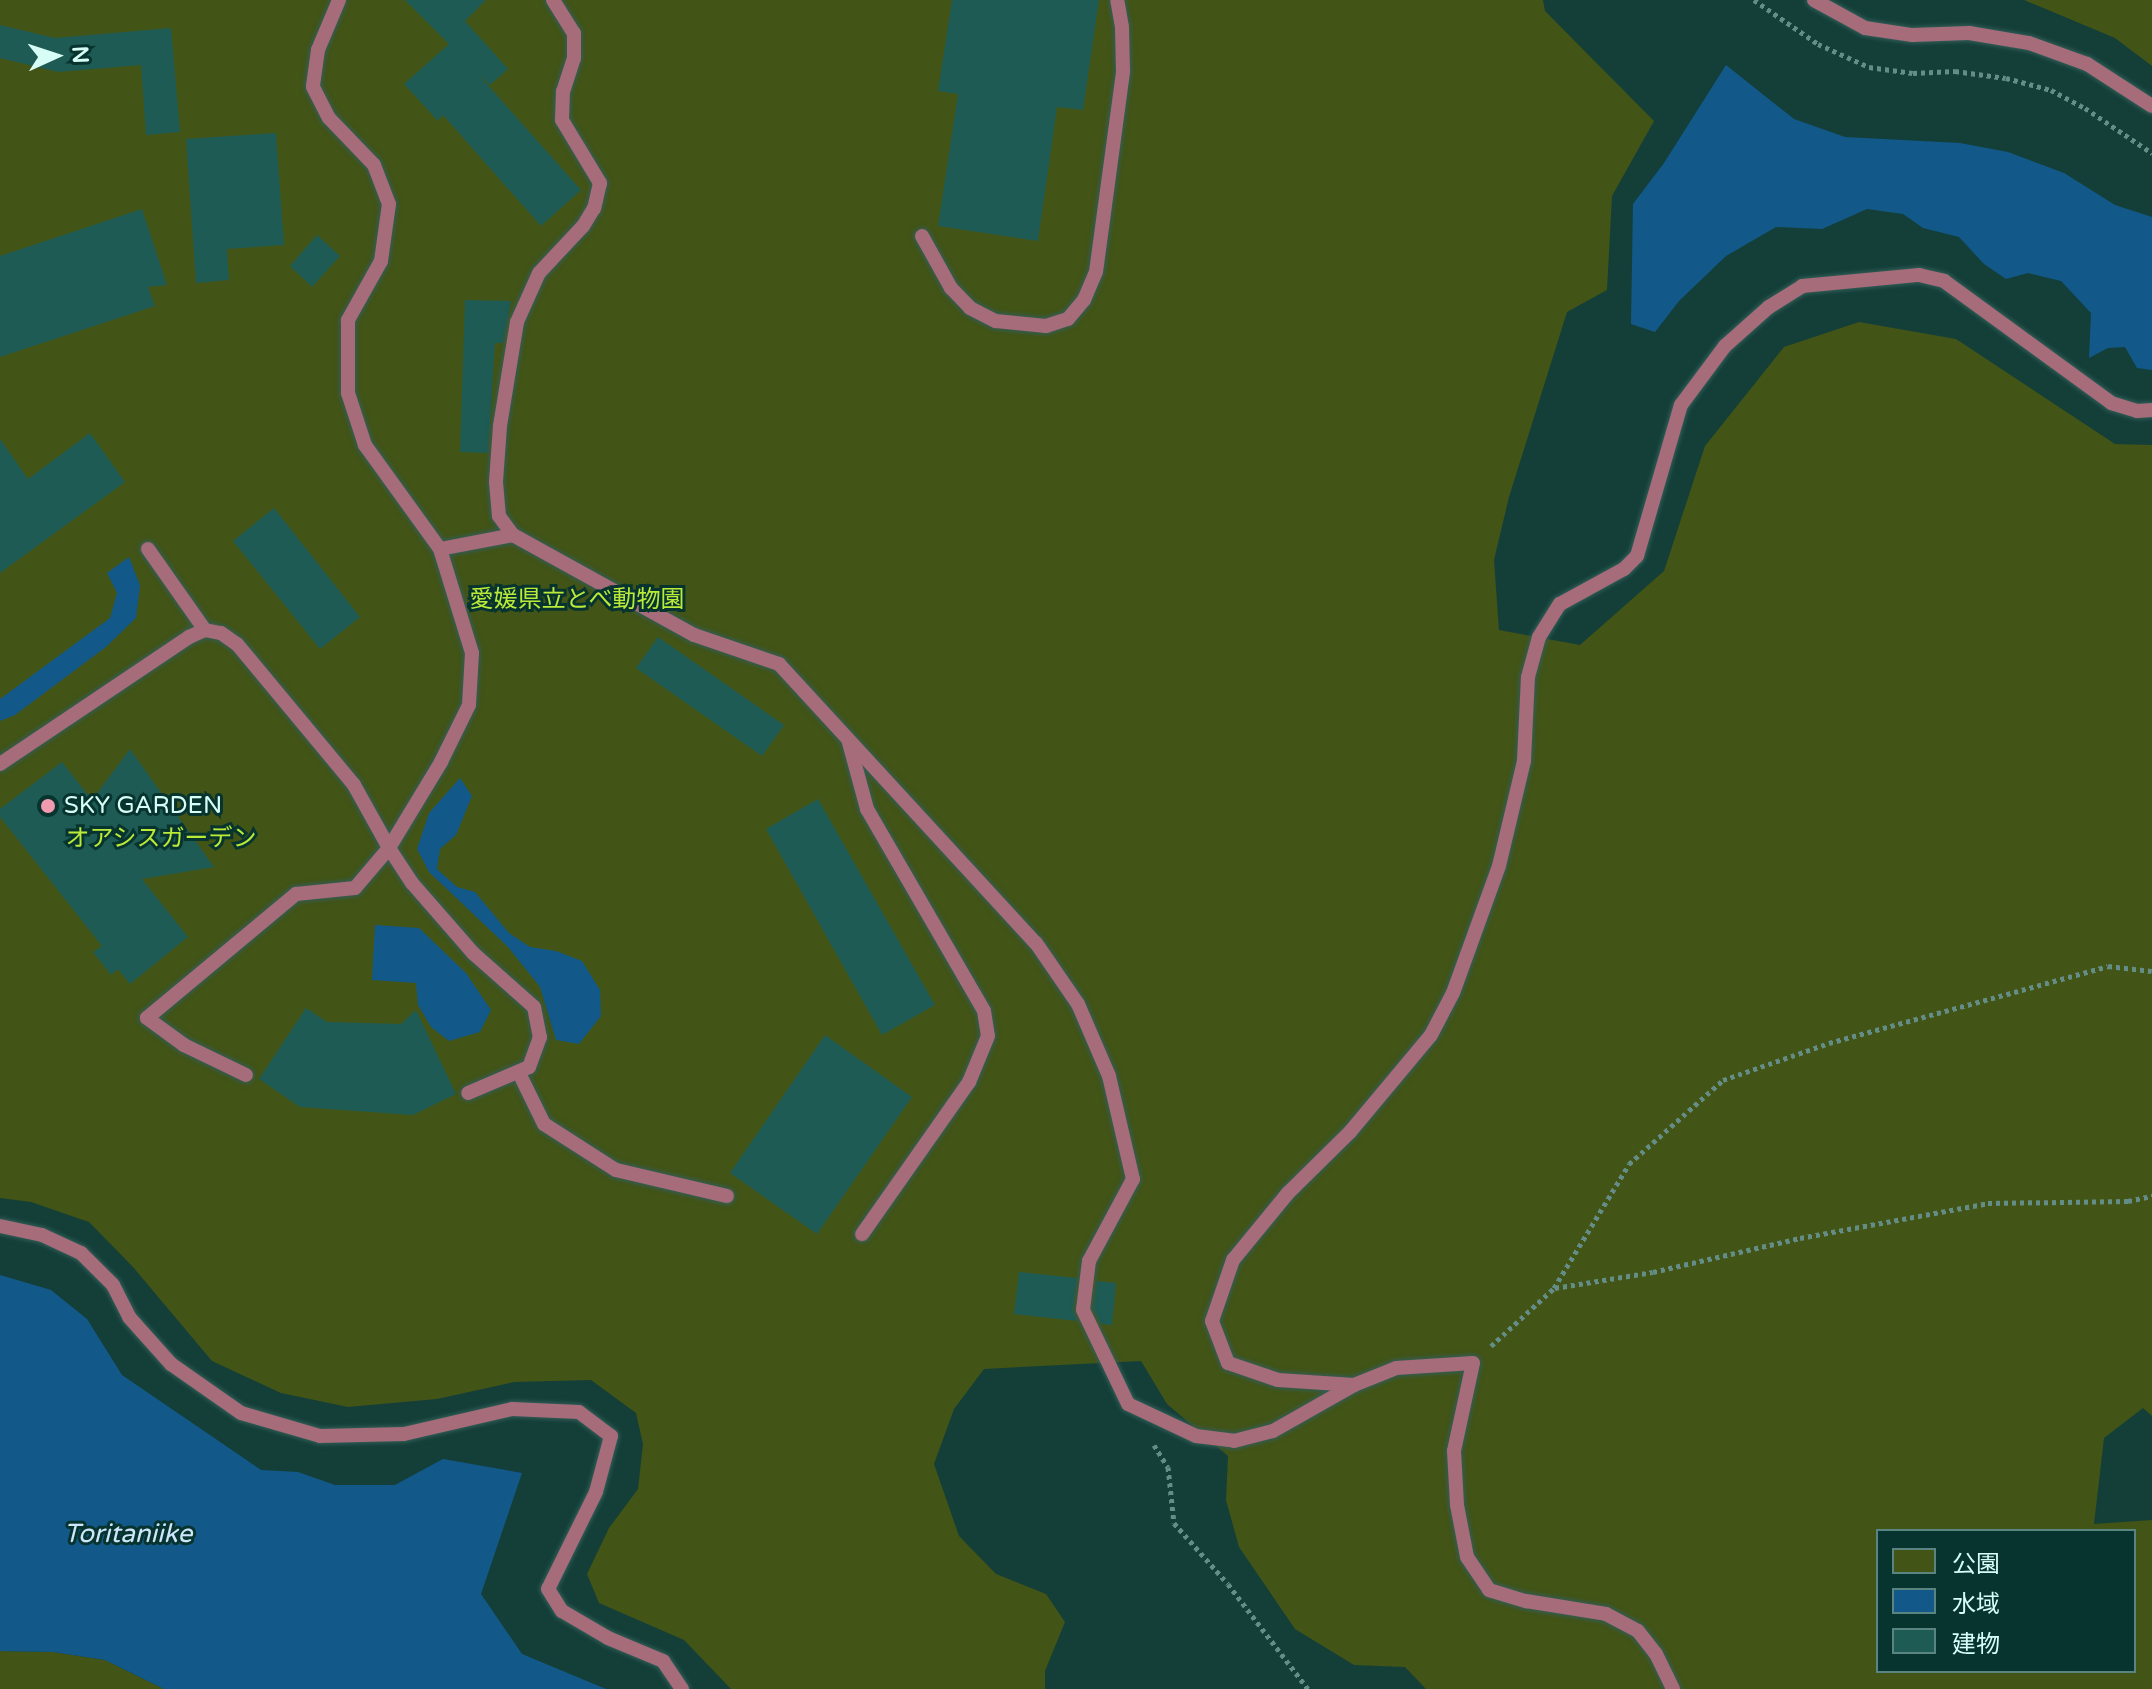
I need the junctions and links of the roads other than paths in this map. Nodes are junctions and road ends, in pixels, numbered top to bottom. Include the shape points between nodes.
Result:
1 (339, 0) edge
2 (553, 0) edge
3 (1117, 0) edge
4 (1814, 0) edge
5 (2152, 106) edge
6 (922, 236) dead end
7 (2152, 410) edge
8 (513, 535) junction
9 (148, 549) dead end
10 (440, 549) junction
11 (205, 630) junction
12 (846, 735) junction
13 (0, 764) edge
14 (389, 848) junction
15 (519, 1073) junction
16 (246, 1075) dead end
17 (468, 1093) dead end
18 (727, 1196) dead end
19 (0, 1226) edge
20 (862, 1234) dead end
21 (1354, 1385) junction
22 (682, 1689) edge
23 (1673, 1689) edge

1 - 10 lane via 318,50 313,87 329,118 374,165 389,204 381,261 348,320 348,393 365,445
2 - 8 lane via 574,33 562,120 600,183 594,208 539,273 517,322 496,482 499,516
3 - 6 lane via 1123,71 1096,272 1084,300 1068,319 1046,326 996,321 970,308 951,288
4 - 5 lane via 1865,28 1912,35 1969,33 2029,43 2087,64
7 - 21 lane via 2111,403 1944,281 1919,275 1802,286 1725,346 1681,405 1637,556 1624,569 1560,604 1539,637 1528,677 1524,761 1499,866 1453,993 1431,1035 1233,1260 1212,1321 1228,1363 1278,1380
8 - 10 lane
8 - 12 lane via 694,635 779,664
9 - 11 lane
10 - 14 lane via 472,653 469,705
11 - 13 lane
11 - 14 lane via 237,644 354,785
12 - 20 lane via 867,809 984,1011 988,1036 969,1082
12 - 21 lane via 1036,943 1078,1004 1109,1076 1133,1179 1089,1261 1083,1310 1128,1404 1196,1436 1234,1441 1273,1431
14 - 15 lane via 473,953 534,1007 540,1037 529,1067
14 - 16 lane via 355,888 296,894 147,1018 184,1045
15 - 17 lane
15 - 18 lane via 544,1124 616,1170
19 - 22 lane via 42,1235 81,1253 113,1285 129,1317 171,1364 241,1413 320,1436 404,1434 512,1409 579,1412 611,1436 596,1492 548,1589 562,1611 663,1661
21 - 23 lane via 1396,1368 1473,1363 1454,1451 1467,1557 1489,1590 1606,1614 1638,1631

